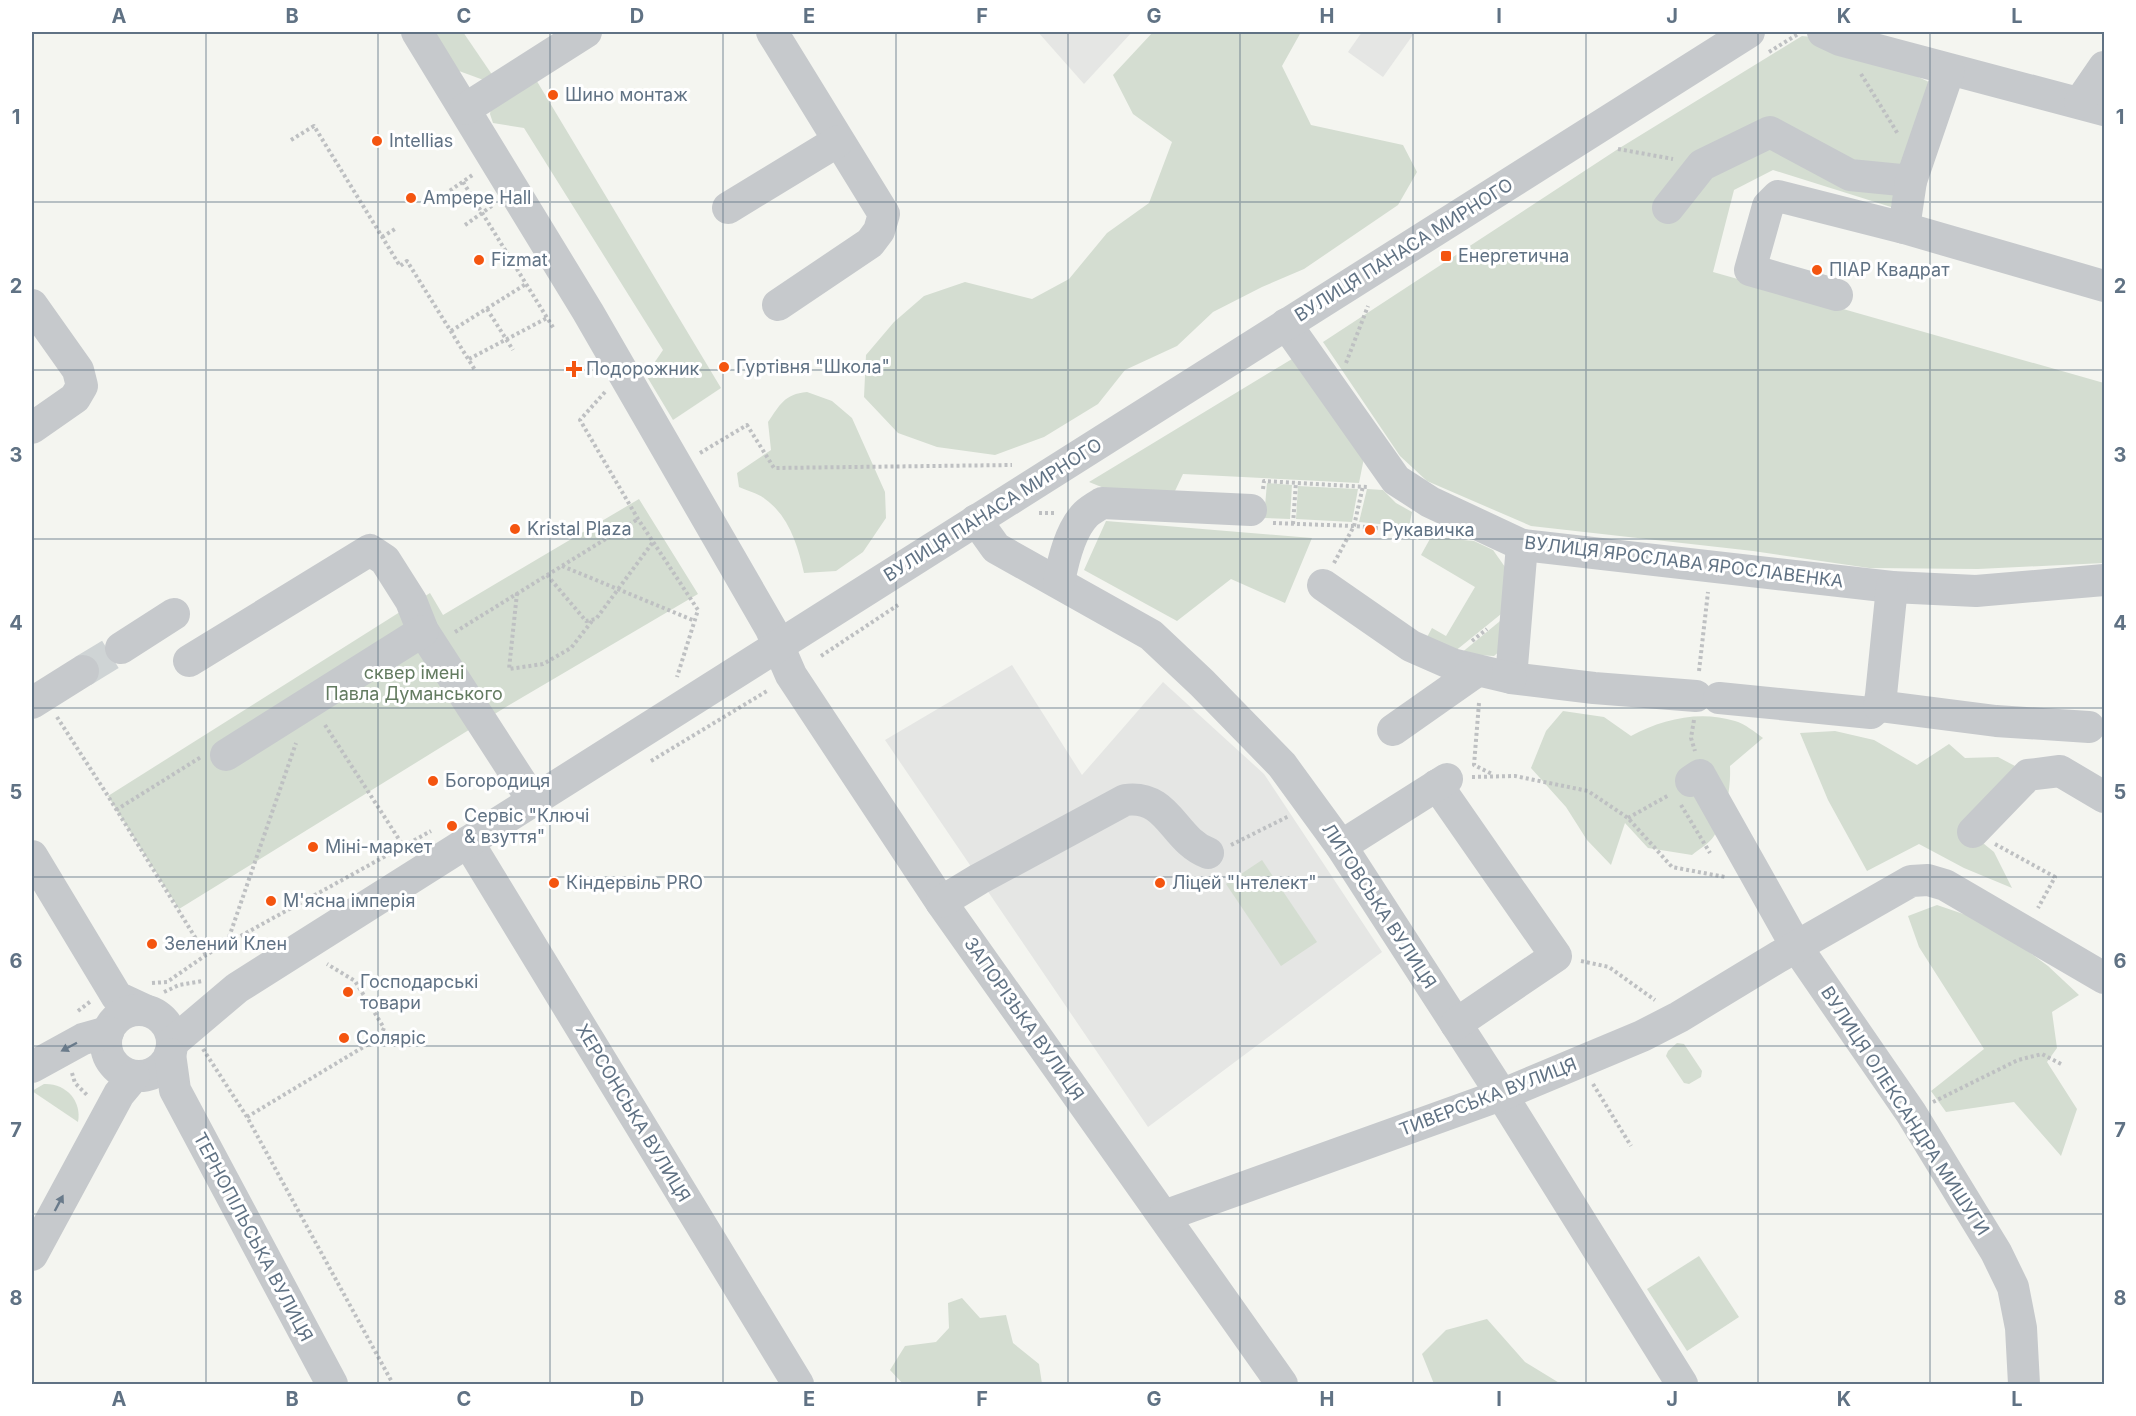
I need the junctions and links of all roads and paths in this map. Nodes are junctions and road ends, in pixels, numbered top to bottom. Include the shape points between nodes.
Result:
1 (417, 32) edge
2 (586, 32) edge
3 (772, 32) edge
4 (1749, 32) edge
5 (1832, 36) edge
6 (2104, 67) edge
7 (1949, 70) junction
8 (2092, 106) edge
9 (465, 109) junction
10 (291, 140) dead end
11 (838, 141) junction
12 (1618, 149) dead end
13 (496, 159) junction
14 (1702, 165) junction
15 (1915, 174) junction
16 (463, 182) junction
17 (514, 190) junction
18 (445, 194) dead end
19 (728, 208) dead end
20 (1668, 208) dead end
21 (482, 213) junction
22 (465, 225) dead end
23 (1904, 228) junction
24 (395, 229) dead end
25 (382, 237) junction
26 (413, 257) dead end
27 (407, 261) junction
28 (526, 284) junction
29 (2104, 286) edge
30 (1837, 295) dead end
31 (32, 305) edge
32 (778, 305) dead end
33 (1368, 305) dead end
34 (487, 309) junction
35 (547, 318) junction
36 (1286, 324) junction
37 (554, 329) dead end
38 (451, 331) junction
39 (506, 339) junction
40 (513, 350) dead end
41 (469, 359) junction
42 (1346, 365) dead end
43 (475, 369) dead end
44 (612, 385) dead end
45 (33, 422) edge
46 (700, 453) dead end
47 (1018, 464) dead end
48 (1365, 476) dead end
49 (1296, 483) junction
50 (1363, 487) junction
51 (1374, 488) dead end
52 (1262, 508) junction
53 (638, 519) junction
54 (976, 520) junction
55 (1293, 524) junction
56 (1354, 526) junction
57 (1431, 534) dead end
58 (653, 542) junction
59 (1522, 545) junction
60 (561, 566) junction
61 (547, 575) junction
62 (1328, 576) joint
63 (2104, 580) edge
64 (1059, 582) junction
65 (1892, 587) junction
66 (618, 590) junction
67 (1708, 590) dead end
68 (517, 593) junction
69 (898, 604) dead end
70 (174, 614) dead end
71 (592, 621) junction
72 (694, 621) junction
73 (1491, 626) dead end
74 (428, 638) junction
75 (778, 646) junction
76 (121, 648) tunnel mouth
77 (821, 657) dead end
78 (189, 661) dead end
79 (83, 671) tunnel mouth
80 (1474, 671) junction
81 (677, 678) dead end
82 (1511, 678) junction
83 (1708, 697) junction
84 (37, 700) edge
85 (310, 702) junction
86 (1879, 706) junction
87 (2089, 727) dead end
88 (1393, 730) dead end
89 (226, 755) dead end
90 (192, 762) dead end
91 (1494, 775) junction
92 (1442, 782) junction
93 (1686, 788) junction
94 (2104, 796) edge
95 (533, 801) junction
96 (1312, 805) junction
97 (116, 810) junction
98 (1628, 818) junction
99 (435, 828) dead end
100 (1974, 832) joint
101 (468, 842) junction
102 (1341, 846) junction
103 (404, 847) junction
104 (1208, 853) joint
105 (32, 856) edge
106 (1713, 858) dead end
107 (1719, 867) dead end
108 (1725, 876) junction
109 (1731, 885) dead end
110 (942, 902) junction
111 (2025, 931) junction
112 (227, 944) junction
113 (1796, 946) junction
114 (206, 955) junction
115 (1556, 956) junction
116 (327, 964) dead end
117 (2104, 978) edge
118 (167, 981) dead end
119 (222, 984) junction
120 (154, 1006) junction
121 (113, 1017) junction
122 (1679, 1017) junction
123 (1456, 1024) junction
124 (182, 1048) junction
125 (2061, 1064) dead end
126 (69, 1066) dead end
127 (32, 1067) edge
128 (140, 1075) junction
129 (1591, 1080) dead end
130 (175, 1090) junction
131 (1501, 1095) junction
132 (91, 1098) dead end
133 (1911, 1113) junction
134 (247, 1117) junction
135 (1631, 1146) dead end
136 (1164, 1216) junction
137 (32, 1255) edge
138 (332, 1384) edge
139 (393, 1384) edge
140 (798, 1384) edge
141 (1282, 1384) edge
142 (1682, 1384) edge
143 (2024, 1384) edge

1 - 9 street, ЗАПОРІЗЬКА ВУЛИЦЯ
2 - 9 street
3 - 11 street
4 - 36 street, ВУЛИЦЯ ПАНАСА МИРНОГО
5 - 7 street
5 - 15 path
6 - 8 street
7 - 8 street
7 - 15 street
9 - 13 street, ЗАПОРІЗЬКА ВУЛИЦЯ
10 - 25 path via 314,126
11 - 19 street
11 - 32 street via 884,214 879,231 870,243
12 - 14 path
13 - 16 path
13 - 17 street, ЗАПОРІЗЬКА ВУЛИЦЯ
14 - 15 street via 1770,132 1850,175
14 - 20 street
15 - 23 street
16 - 18 path
16 - 21 path
17 - 21 path
17 - 75 street, ЗАПОРІЗЬКА ВУЛИЦЯ
21 - 22 path
21 - 28 path
23 - 29 street
23 - 30 street via 1778,196 1768,206 1750,270
24 - 25 path
25 - 27 path via 400,266
26 - 27 path
27 - 38 path
28 - 34 path
28 - 35 path
31 - 45 street via 78,370 82,386 75,399
33 - 42 path
34 - 38 path
34 - 39 path
35 - 37 path
35 - 39 path
36 - 54 street, ВУЛИЦЯ ПАНАСА МИРНОГО
36 - 59 street, ВУЛИЦЯ ЯРОСЛАВА ЯРОСЛАВЕНКА via 1396,480 1430,502
38 - 41 path
39 - 40 path
39 - 41 path
41 - 43 path
44 - 53 path via 580,420
46 - 47 path via 747,425 774,468
48 - 50 path
49 - 50 path
49 - 52 path via 1264,481
49 - 55 path
50 - 51 path
50 - 56 path
52 - 55 path
52 - 64 street via 1102,503 1085,514 1074,532
53 - 58 path
53 - 60 path
54 - 64 street, ЛИТОВСЬКА ВУЛИЦЯ via 996,548
54 - 75 street, ВУЛИЦЯ ПАНАСА МИРНОГО
55 - 56 path
56 - 57 path
56 - 62 path
58 - 66 path
58 - 72 path via 698,610
59 - 65 street, ВУЛИЦЯ ЯРОСЛАВА ЯРОСЛАВЕНКА
59 - 82 street
60 - 61 path
60 - 66 path
61 - 68 path
61 - 71 path via 586,621
62 - 80 street via 1411,646
63 - 65 street, ВУЛИЦЯ ЯРОСЛАВА ЯРОСЛАВЕНКА via 1976,591
64 - 96 street, ЛИТОВСЬКА ВУЛИЦЯ via 1151,635 1282,765
65 - 86 street
66 - 71 path
66 - 72 path
67 - 83 path
68 - 71 path via 509,669 543,664 571,648
68 - 74 path
69 - 77 path
70 - 76 street
72 - 81 path
73 - 80 path
74 - 78 street via 385,560 370,550
74 - 85 street
74 - 95 street
75 - 95 street, ВУЛИЦЯ ПАНАСА МИРНОГО
75 - 110 street, ЗАПОРІЗЬКА ВУЛИЦЯ via 791,675
79 - 84 street
80 - 82 street
80 - 88 street
80 - 91 path via 1474,765
82 - 83 street
83 - 86 street via 1871,713
84 - 97 path
85 - 89 street
85 - 103 path
85 - 112 path
86 - 87 street via 1996,721
90 - 97 path
91 - 92 path
91 - 98 path via 1588,791
92 - 102 street
92 - 115 street
93 - 98 path
93 - 106 path
93 - 113 street, ВУЛИЦЯ ОЛЕКСАНДРА МИШУГИ
94 - 100 street via 2060,771 2028,775
95 - 101 street, ВУЛИЦЯ ПАНАСА МИРНОГО
96 - 102 street, ЛИТОВСЬКА ВУЛИЦЯ
96 - 104 path via 1217,853
97 - 114 path
98 - 108 path via 1672,867
99 - 103 path
100 - 111 path via 2055,877
101 - 119 street, ВУЛИЦЯ ПАНАСА МИРНОГО
101 - 140 street, ХЕРСОНСЬКА ВУЛИЦЯ
102 - 123 street, ЛИТОВСЬКА ВУЛИЦЯ
103 - 112 path
104 - 110 street via 1189,842 1148,801 1125,800
105 - 121 street
107 - 108 path
108 - 109 path
110 - 136 street, ЗАПОРІЗЬКА ВУЛИЦЯ
111 - 113 street via 1945,885 1911,881
111 - 117 street
112 - 114 path
113 - 122 street, ТИВЕРСЬКА ВУЛИЦЯ
113 - 133 street, ВУЛИЦЯ ОЛЕКСАНДРА МИШУГИ
114 - 118 path
115 - 122 path via 1609,966
115 - 123 street
116 - 134 path via 355,981 384,1028 380,1037
119 - 120 street, ВУЛИЦЯ ПАНАСА МИРНОГО
119 - 120 path via 179,985
119 - 124 street, ВУЛИЦЯ ПАНАСА МИРНОГО
120 - 121 street
120 - 124 street
121 -> 127 street
121 - 128 street via 106,1043 108,1054 123,1072
122 - 131 street, ТИВЕРСЬКА ВУЛИЦЯ
123 - 131 street, ЛИТОВСЬКА ВУЛИЦЯ
124 - 128 street via 156,1071
124 - 130 street, ТЕРНОПІЛЬСЬКА ВУЛИЦЯ
124 - 134 path
125 - 133 path via 2042,1054 2018,1060
126 - 132 path via 75,1083
128 - 130 street
137 -> 128 street via 118,1094
129 - 135 path
130 - 138 street, ТЕРНОПІЛЬСЬКА ВУЛИЦЯ
131 - 136 street, ТИВЕРСЬКА ВУЛИЦЯ
131 - 142 street, ЛИТОВСЬКА ВУЛИЦЯ
133 - 143 street, ВУЛИЦЯ ОЛЕКСАНДРА МИШУГИ via 1996,1252 2013,1287 2021,1328
134 - 139 path
136 - 141 street, ЗАПОРІЗЬКА ВУЛИЦЯ

